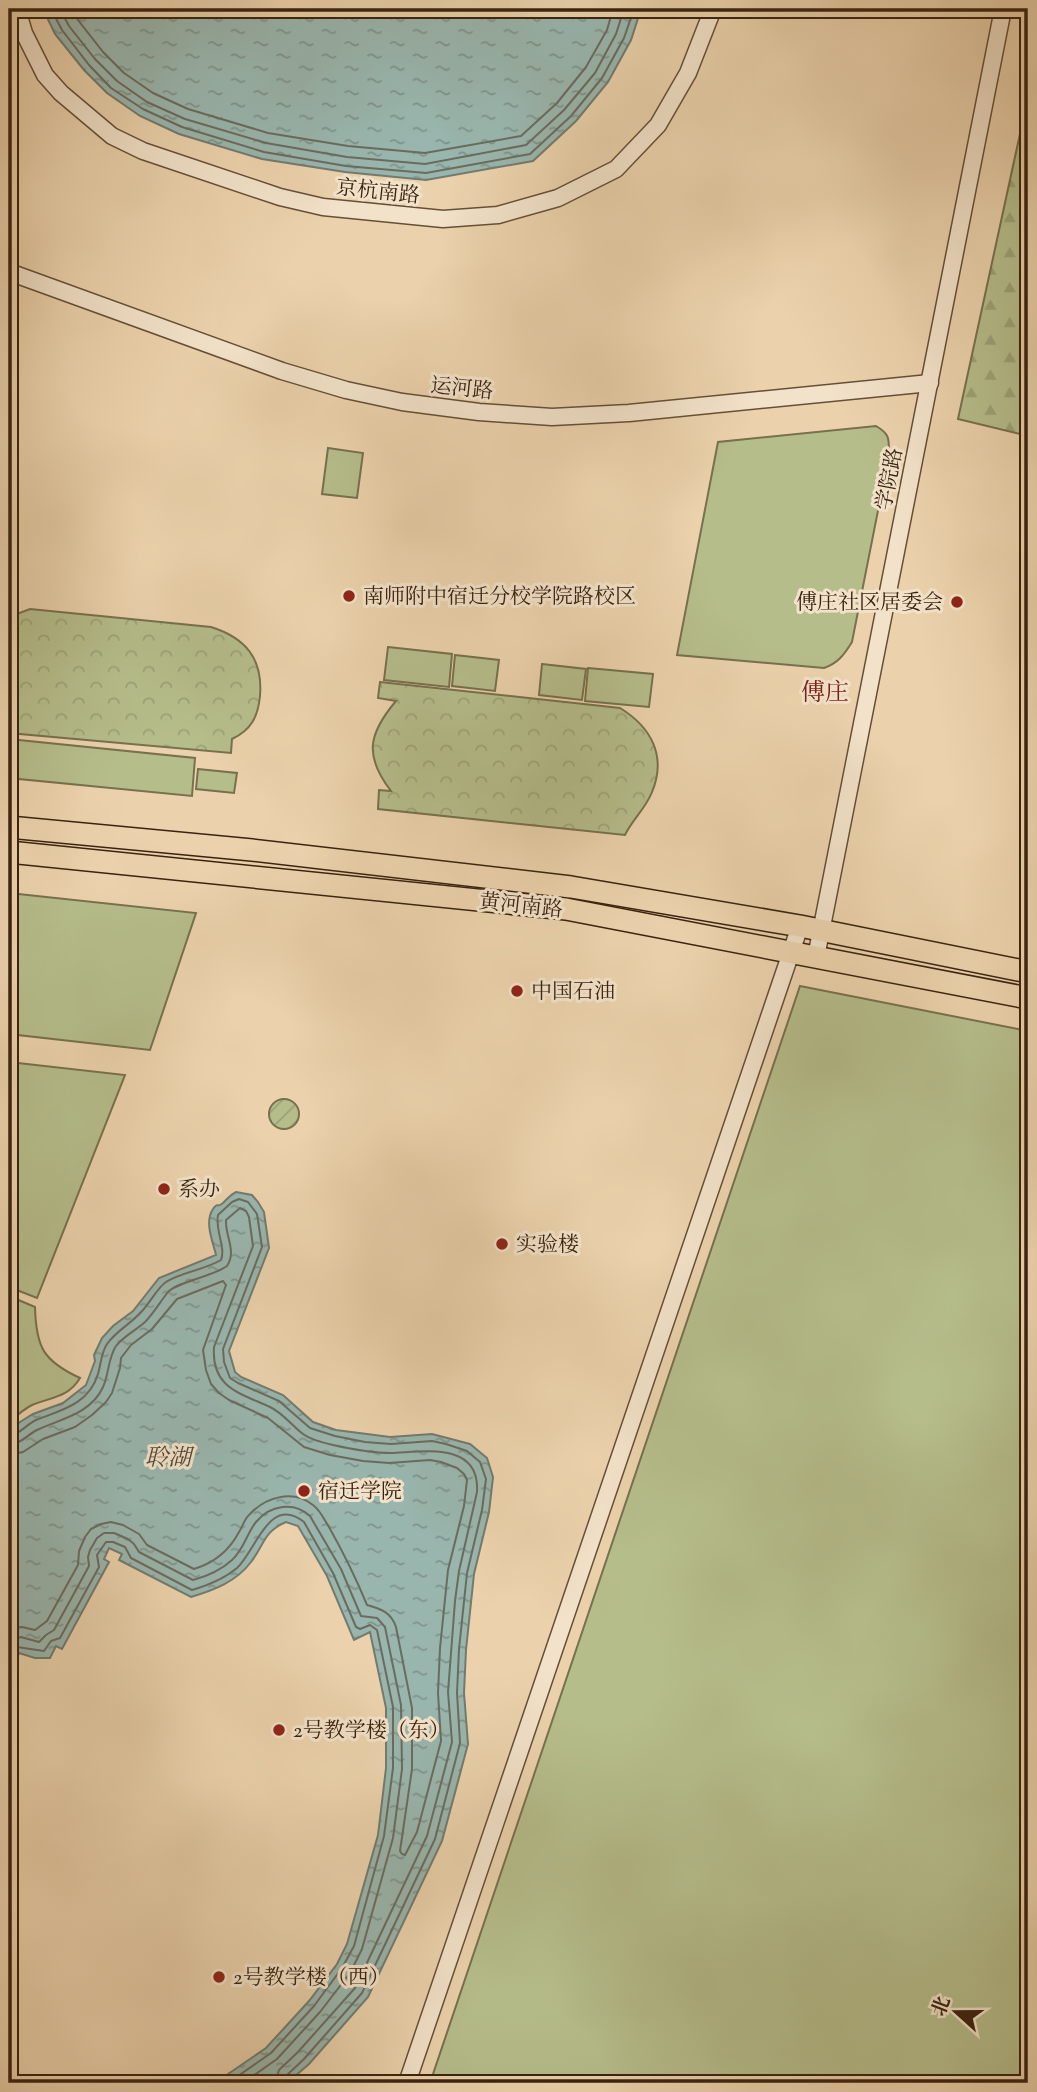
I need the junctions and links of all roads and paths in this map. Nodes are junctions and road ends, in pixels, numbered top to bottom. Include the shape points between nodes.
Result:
1 (17, 9) edge
2 (713, 9) edge
3 (1003, 9) edge
4 (9, 272) edge
5 (930, 383) junction
6 (9, 827) edge
7 (9, 852) edge
8 (800, 926) junction
9 (822, 930) junction
10 (791, 952) junction
11 (816, 957) junction
12 (1028, 972) edge
13 (1028, 999) edge
14 (407, 2083) edge

1 - 2 street, 京杭南路 via 46,75 61,93 113,136 143,151 323,207 443,219 498,215 558,198 616,169 658,125 688,73
3 - 5 street, 学院路
4 - 5 street, 运河路 via 282,372 402,402 479,412 629,414
5 - 9 street, 学院路
6 - 8 main road, 黄河南路 via 571,887
7 - 10 main road, 黄河南路 via 566,909
8 - 9 main road, 黄河南路
8 - 10 street
9 - 11 street, 学院路
9 - 12 main road, 黄河南路
10 - 11 main road, 黄河南路
10 - 14 street
11 - 13 main road, 黄河南路

